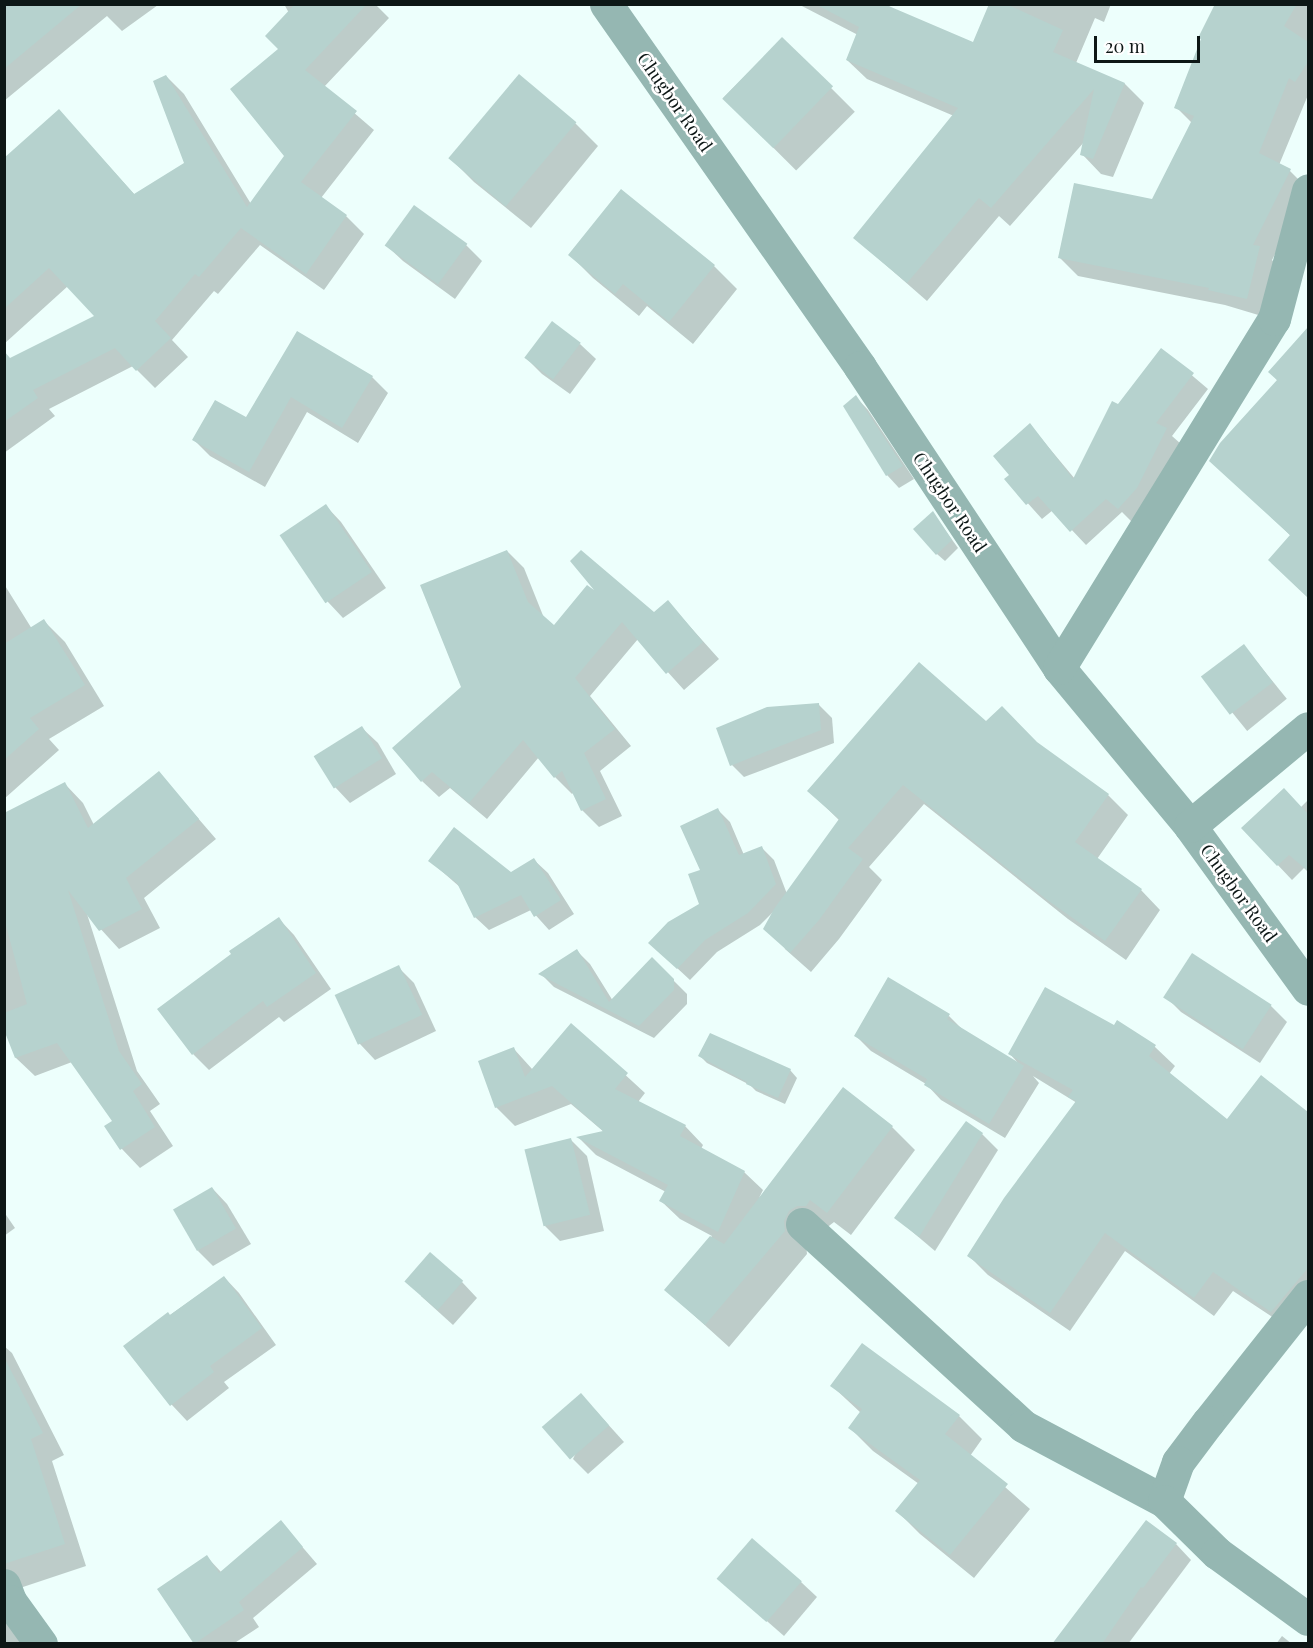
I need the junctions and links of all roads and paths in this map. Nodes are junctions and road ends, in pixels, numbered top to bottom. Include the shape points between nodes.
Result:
1 (606, 4) edge
2 (1308, 190) edge
3 (1059, 668) junction
4 (1308, 728) edge
5 (1190, 826) junction
6 (1308, 989) edge
7 (802, 1224) dead end
8 (1308, 1296) edge
9 (1164, 1501) junction
10 (4, 1585) edge
11 (1308, 1619) edge
12 (41, 1644) edge

1 - 3 street, Chugbor Road via 860,367
2 - 3 street via 1274,319
3 - 5 street, Chugbor Road
4 - 5 street
5 - 6 street, Chugbor Road
7 - 9 street via 1023,1426
8 - 9 street via 1178,1462
9 - 11 street via 1217,1554
10 - 12 street via 10,1601

